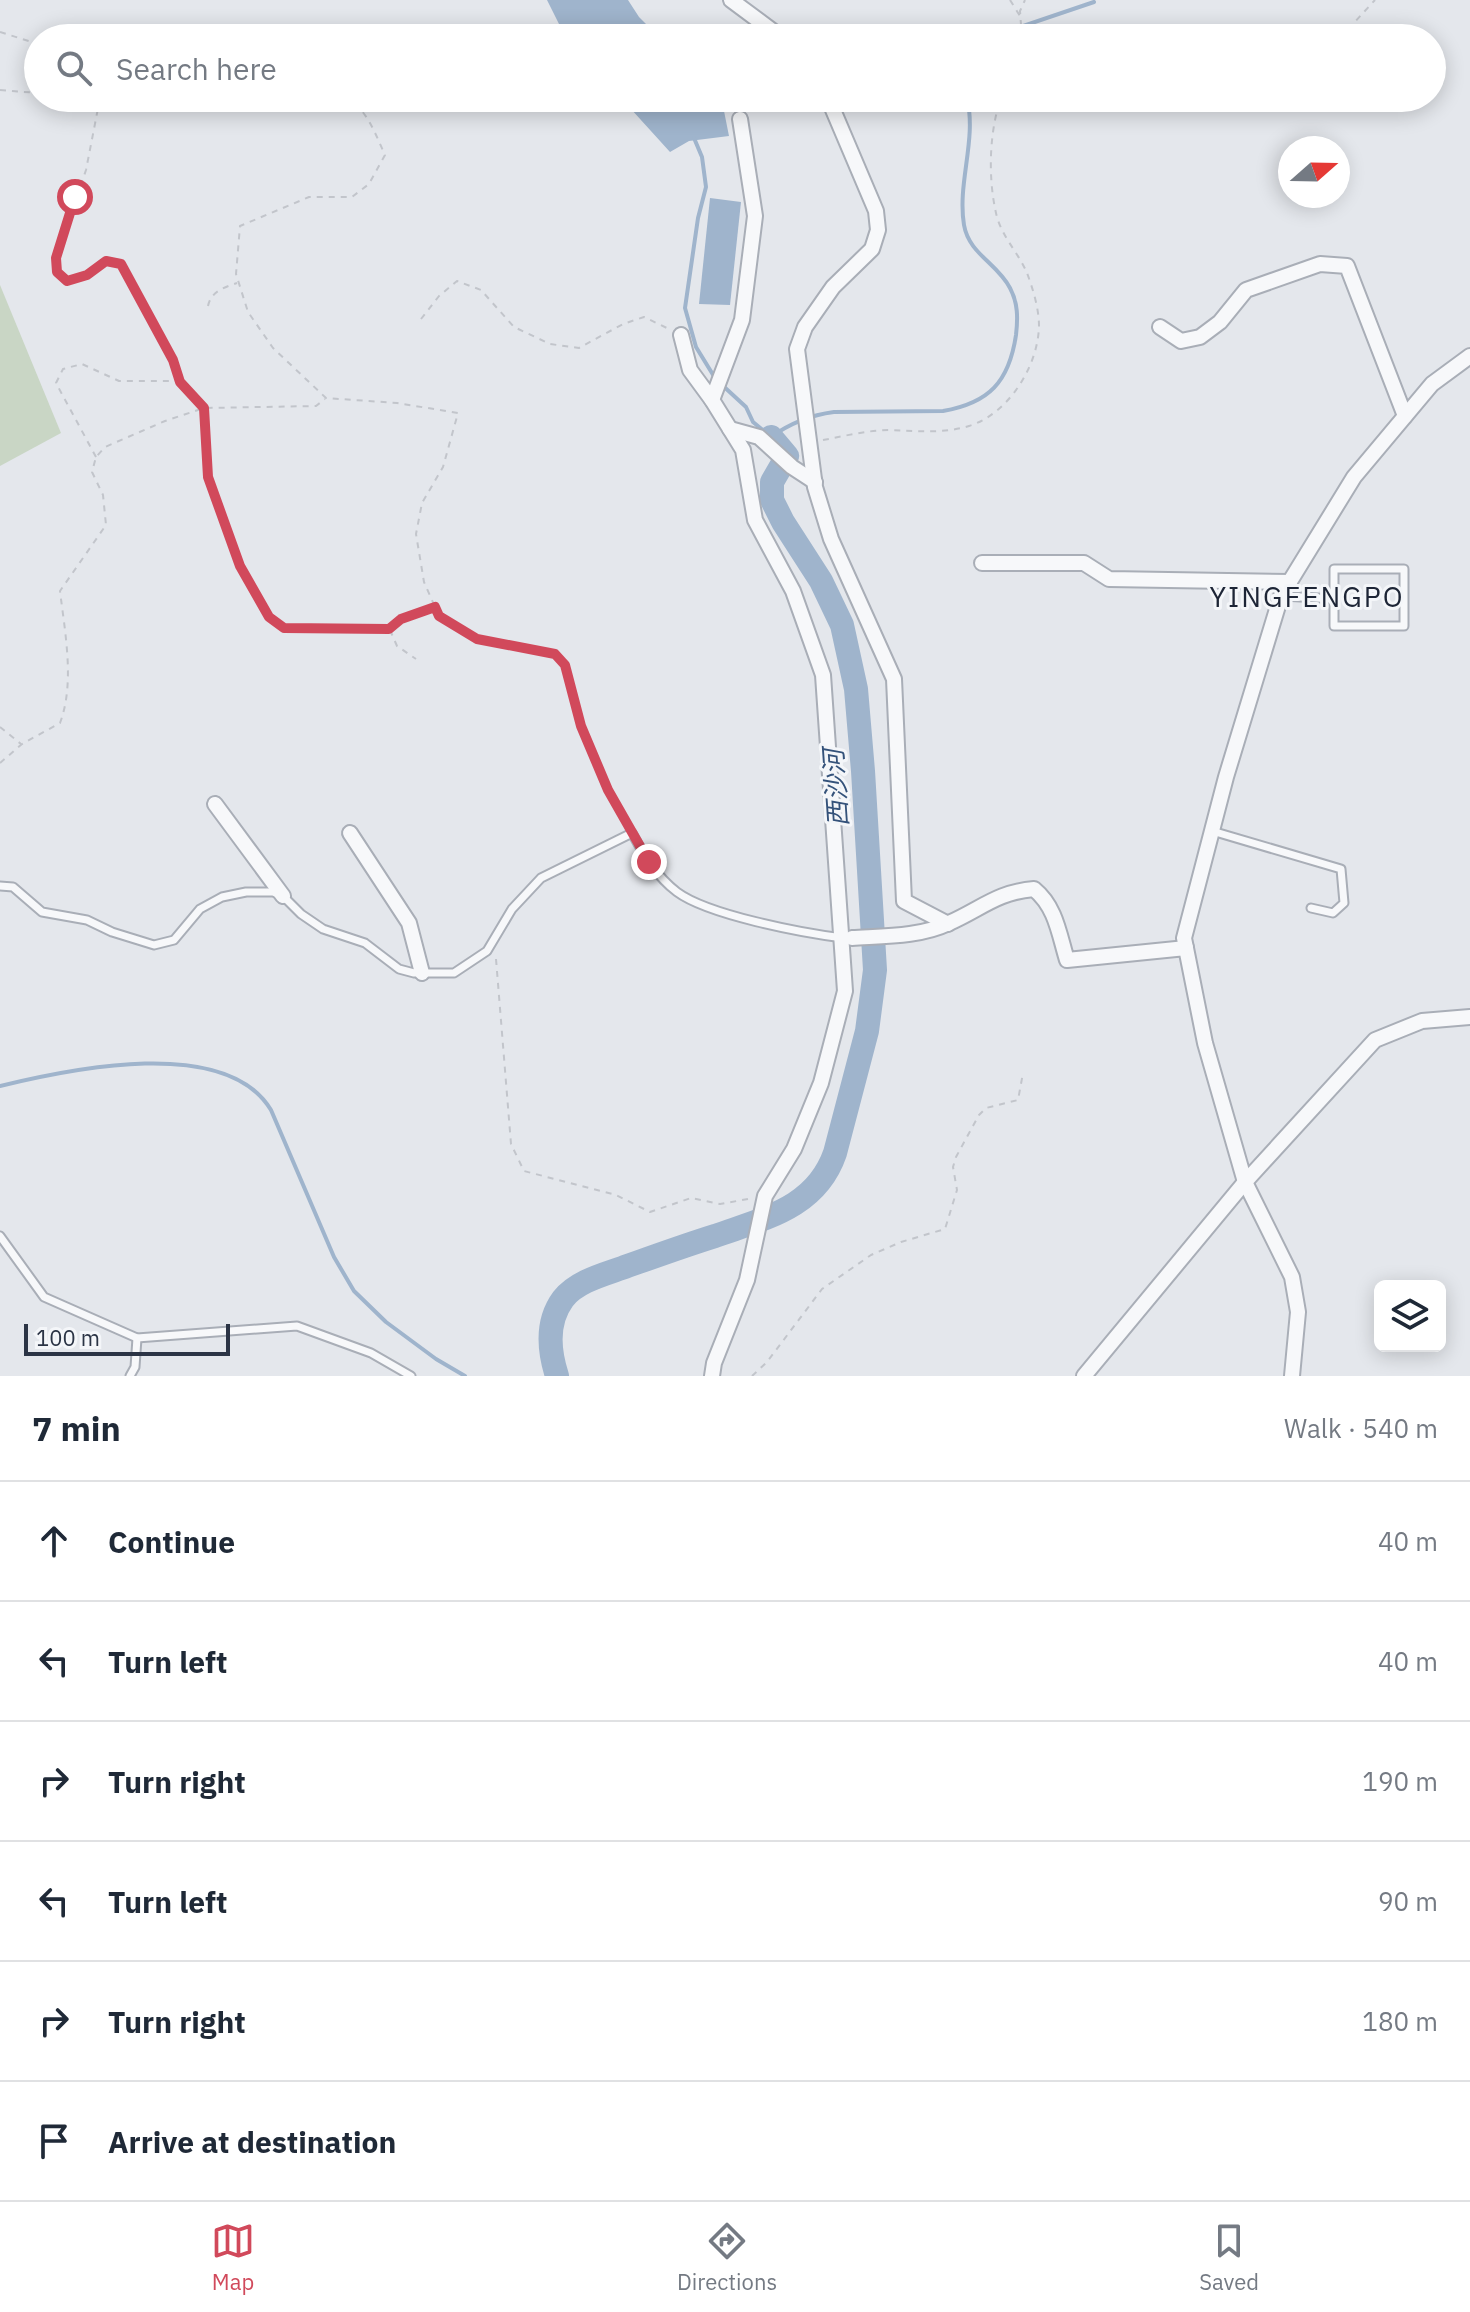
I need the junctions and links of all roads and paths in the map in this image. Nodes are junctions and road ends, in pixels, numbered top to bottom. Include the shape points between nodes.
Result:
1 (731, 0) edge
2 (1010, 0) edge
3 (1025, 0) edge
4 (1375, 0) edge
5 (1020, 16) junction
6 (763, 24) edge
7 (1021, 24) edge
8 (1353, 24) edge
9 (0, 32) edge
10 (24, 40) edge
11 (0, 90) edge
12 (24, 92) edge
13 (97, 112) edge
14 (361, 112) edge
15 (834, 112) edge
16 (998, 112) edge
17 (740, 119) dead end
18 (238, 282) junction
19 (208, 306) dead end
20 (421, 319) dead end
21 (1160, 327) dead end
22 (681, 335) joint
23 (1470, 356) edge
24 (180, 382) junction
25 (326, 398) junction
26 (712, 400) junction
27 (204, 408) junction
28 (1405, 416) junction
29 (730, 429) junction
30 (810, 442) junction
31 (96, 457) junction
32 (815, 482) junction
33 (982, 563) dead end
34 (1290, 582) junction
35 (1281, 596) junction
36 (1334, 599) junction
37 (435, 607) junction
38 (389, 629) junction
39 (416, 659) dead end
40 (0, 727) edge
41 (22, 744) junction
42 (0, 763) edge
43 (215, 804) dead end
44 (1212, 831) junction
45 (350, 833) dead end
46 (632, 833) junction
47 (0, 886) edge
48 (283, 896) junction
49 (1311, 908) dead end
50 (948, 924) junction
51 (847, 938) junction
52 (494, 939) junction
53 (1186, 948) junction
54 (422, 973) junction
55 (1470, 1017) edge
56 (1023, 1073) dead end
57 (1245, 1182) junction
58 (765, 1196) junction
59 (0, 1236) edge
60 (137, 1338) junction
61 (130, 1376) edge
62 (411, 1376) edge
63 (712, 1376) edge
64 (752, 1376) edge
65 (1084, 1376) edge
66 (1292, 1376) edge

1 - 6 street
2 - 5 path
3 - 5 path
4 - 8 path
5 - 7 path
9 - 10 path
11 - 12 path
13 - 24 path via 86,170 56,258 57,272 67,281 106,261 121,264
14 - 18 path via 385,155 369,184 352,197 309,197 240,226
15 - 30 street via 876,211 878,230 872,249 833,287 805,327 797,349
16 - 30 path via 993,141 994,204 1000,227 1028,275 1039,323 1023,377 998,411 970,425 939,432 872,431
17 - 26 street via 755,216 742,320
18 - 19 path via 222,287
18 - 25 path via 248,312 273,348
20 - 22 path via 457,281 481,290 514,327 550,344 579,348 644,317
21 - 28 street via 1181,341 1200,337 1246,290 1320,264 1347,266
22 - 26 street via 690,370
23 - 28 street via 1432,384
24 - 27 path
24 - 31 path via 119,381 82,364 63,369 56,383
25 - 27 path via 316,406
25 - 37 path via 458,413 443,467 422,503 416,534 424,582
26 - 29 street
27 - 31 path via 105,447
27 - 38 path via 208,477 240,566 269,617 284,628
28 - 34 street via 1354,477
29 - 32 street via 759,437
29 - 51 street via 743,450 755,520 793,591 823,675
30 - 32 street
31 - 41 path via 92,472 103,495 106,525 60,591 68,704 60,723
32 - 50 street via 831,539 894,679 904,901
33 - 34 street via 1084,563 1109,579
34 - 35 street
35 - 36 lane
35 - 44 street
36 - 36 lane via 1334,626 1404,626 1404,569 1334,569
37 - 38 path
37 - 46 path via 439,616 477,639 555,654 565,665 581,726
38 - 39 path via 397,646
40 - 41 path
41 - 42 path
43 - 48 street
44 - 49 lane via 1341,869 1344,903 1333,913
44 - 53 street via 1184,938
45 - 54 street via 409,923
46 - 51 lane via 656,872 689,900 746,918
46 - 52 lane via 541,878 512,909
47 - 48 lane via 13,887 42,912 87,920 154,945 174,940 200,909 222,897 265,891
48 - 54 lane via 323,929 365,943 399,969
50 - 51 street via 899,935
50 - 53 street via 1013,890 1034,889 1053,912 1067,960
51 - 58 street via 845,991 821,1083 794,1149
52 - 54 lane via 487,951 454,973
52 - 58 path via 511,1144 524,1171 616,1195 650,1212 691,1198 720,1204
53 - 57 street via 1205,1043
55 - 57 street via 1422,1021 1375,1040
56 - 64 path via 1018,1100 986,1108 956,1157 957,1190 945,1229 871,1255 822,1289
57 - 65 street
57 - 66 street via 1292,1277 1298,1312
58 - 63 street via 742,1293
59 - 60 lane via 44,1297
60 - 61 lane
60 - 62 lane via 297,1326 371,1353

